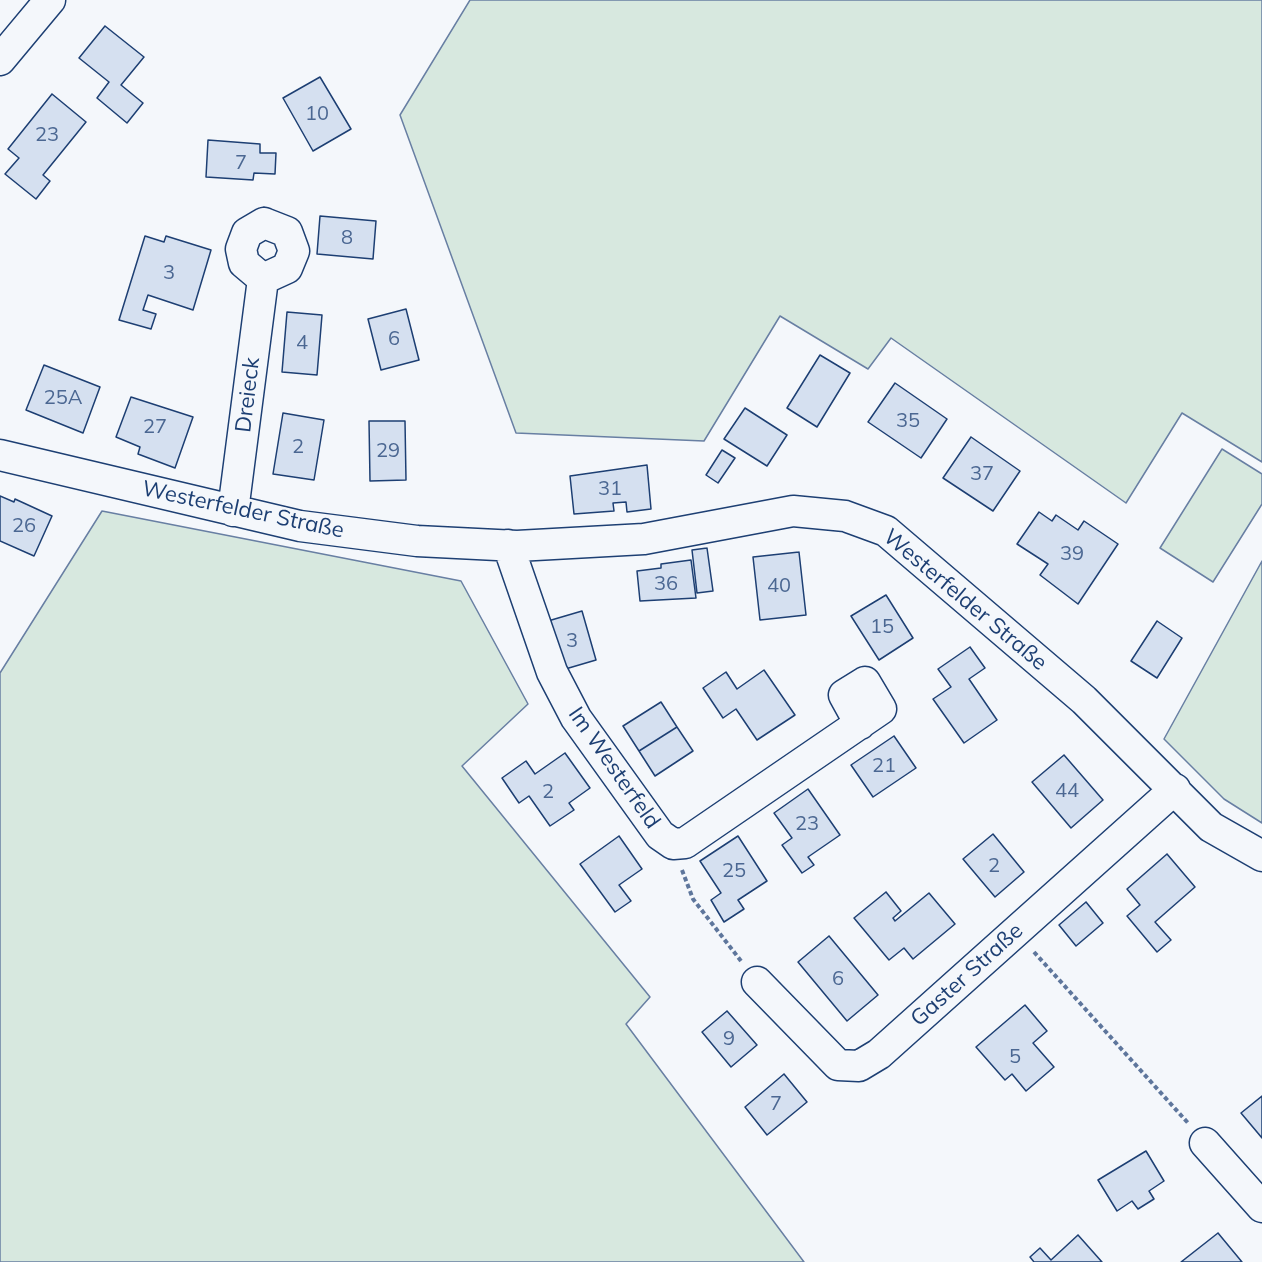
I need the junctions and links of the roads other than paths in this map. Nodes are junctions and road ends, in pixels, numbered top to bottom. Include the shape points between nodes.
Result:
1 (50, 0) edge
2 (4, 47) edge
3 (263, 279) dead end
4 (0, 455) edge
5 (233, 511) junction
6 (508, 545) junction
7 (860, 724) dead end
8 (1175, 789) junction
9 (1262, 856) edge
10 (757, 982) road end
11 (1205, 1143) road end
12 (1262, 1208) edge

1 - 2 street
3 - 5 street, Dreieck
4 - 5 street, Westerfelder Straße
5 - 6 street, Westerfelder Straße via 300,526 417,541
6 - 7 street, Im Westerfeld via 552,672 576,718 660,835 673,844 685,843
6 - 8 street, Westerfelder Straße via 644,539 793,511 845,516 886,531 1084,700
8 - 9 street, Westerfelder Straße via 1211,826
8 - 10 street, Gaster Straße via 879,1054 859,1066 838,1065
11 - 12 street

